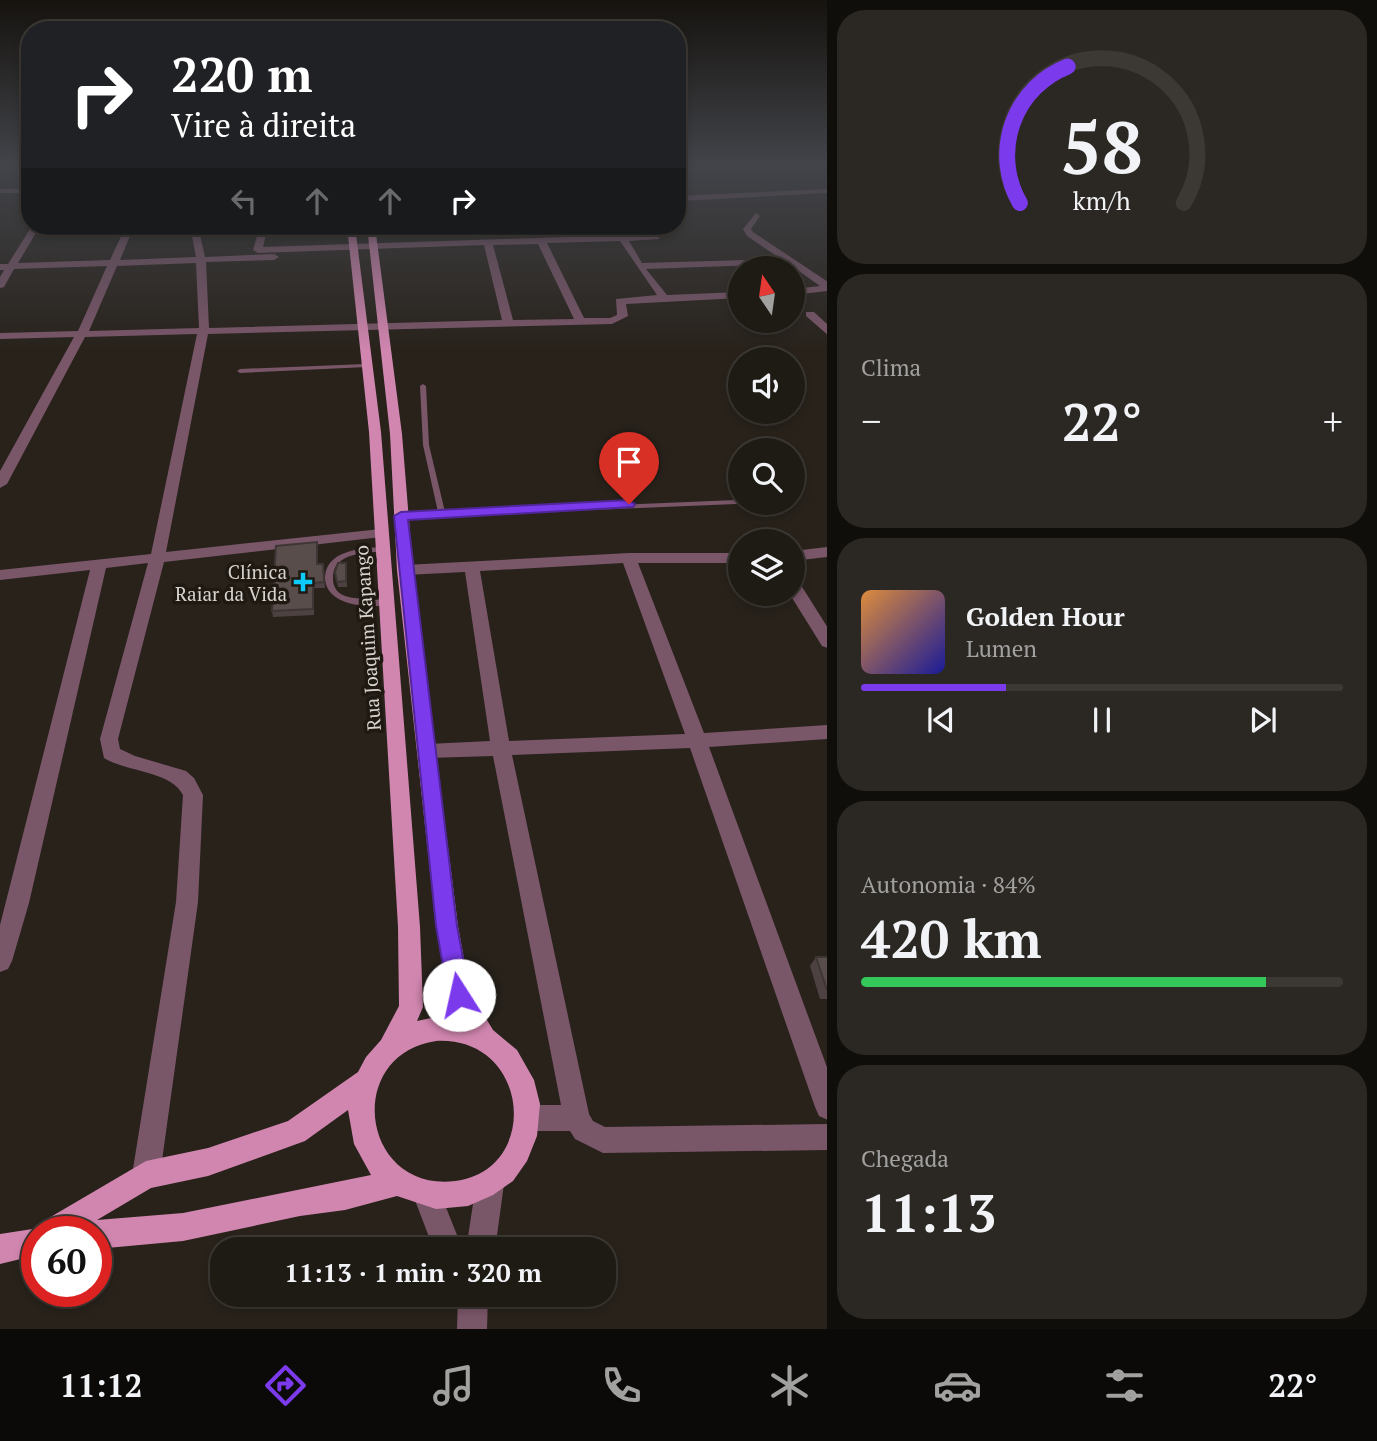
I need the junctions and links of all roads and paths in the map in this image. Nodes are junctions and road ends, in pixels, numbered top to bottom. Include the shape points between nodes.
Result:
1 (748, 227) edge
2 (31, 235) edge
3 (126, 235) edge
4 (196, 235) edge
5 (262, 235) edge
6 (352, 235) edge
7 (372, 235) edge
8 (656, 237) dead end
9 (623, 239) junction
10 (488, 242) junction
11 (542, 242) junction
12 (373, 247) junction
13 (258, 250) junction
14 (353, 251) junction
15 (710, 253) dead end
16 (200, 255) junction
17 (779, 256) edge
18 (636, 261) junction
19 (728, 262) edge
20 (113, 264) junction
21 (12, 267) junction
22 (0, 268) edge
23 (805, 273) edge
24 (0, 285) edge
25 (827, 287) edge
26 (827, 288) edge
27 (805, 291) edge
28 (728, 295) edge
29 (664, 298) junction
30 (810, 314) dead end
31 (580, 321) junction
32 (508, 322) junction
33 (382, 325) junction
34 (361, 326) junction
35 (204, 329) junction
36 (827, 331) edge
37 (82, 333) junction
38 (0, 336) edge
39 (365, 366) junction
40 (240, 371) dead end
41 (423, 386) dead end
42 (0, 484) edge
43 (728, 502) edge
44 (442, 514) junction
45 (401, 516) junction
46 (381, 541) junction
47 (827, 552) edge
48 (805, 555) edge
49 (629, 558) junction
50 (728, 558) edge
51 (157, 560) junction
52 (99, 565) junction
53 (472, 568) junction
54 (405, 570) junction
55 (0, 575) edge
56 (385, 603) junction
57 (805, 605) edge
58 (827, 640) edge
59 (827, 732) edge
60 (697, 741) junction
61 (501, 748) junction
62 (428, 751) junction
63 (9, 904) edge
64 (0, 961) edge
65 (483, 1037) junction
66 (392, 1044) junction
67 (366, 1082) junction
68 (827, 1104) edge
69 (527, 1118) junction
70 (577, 1118) junction
71 (827, 1137) edge
72 (146, 1175) junction
73 (399, 1182) junction
74 (490, 1184) junction
75 (428, 1195) junction
76 (78, 1216) edge
77 (112, 1234) edge
78 (444, 1237) edge
79 (482, 1237) edge
80 (21, 1244) edge
81 (0, 1249) edge

1 - 17 street via 750,234
2 - 21 street
3 - 20 street
4 - 16 street
5 - 13 street
6 - 14 main road, Rua Joaquim Kapango
7 - 12 main road
8 - 9 street
9 - 11 street
9 - 18 street
10 - 11 street
10 - 12 street
10 - 32 street
11 - 31 street
12 - 14 street
12 - 33 main road
13 - 14 street
13 - 16 street
14 - 16 street
14 - 34 main road, Rua Joaquim Kapango
15 - 18 street
16 - 20 street
16 - 35 street
18 - 19 street
18 - 29 street
20 - 21 street
20 - 37 street
21 - 22 street
21 - 24 street
23 - 25 street
26 - 27 street
28 - 29 street
29 - 31 street via 620,301 621,319
30 - 36 street
31 - 32 street
32 - 33 street
33 - 34 street
33 - 45 main road
34 - 35 street
34 - 39 main road, Rua Joaquim Kapango
35 - 37 street
35 - 51 street
37 - 38 street
37 - 42 street
39 - 40 lane
39 - 46 main road, Rua Joaquim Kapango via 375,432
41 - 44 lane via 426,445
43 - 44 lane
44 - 45 lane
45 - 54 main road
46 - 51 street
46 - 56 main road, Rua Joaquim Kapango
46 - 56 lane via 341,557 332,564 328,578 337,595
47 - 48 street
49 - 50 street
49 - 53 street
49 - 60 street
51 - 52 street
51 - 72 street via 109,739 111,753 120,760 181,776 193,795 187,902
52 - 55 street
52 - 63 street
53 - 54 street
53 - 61 street
54 - 62 main road
56 - 66 main road, Rua Joaquim Kapango via 411,1007
57 - 58 street
59 - 60 street
60 - 61 street
60 - 68 street
61 - 62 street
61 - 70 street
62 - 65 main road via 459,995
63 - 64 street
65 - 66 main road via 452,1027 420,1029
65 - 69 main road via 502,1051 516,1070
66 - 67 main road
67 - 72 main road via 296,1132 208,1162
67 - 73 main road via 362,1109 366,1136 379,1162
69 - 70 street
69 - 74 main road via 509,1166
70 - 71 street via 584,1130 603,1140
72 - 76 main road
73 - 75 main road
73 - 77 main road via 183,1227
74 - 75 main road via 460,1196
74 - 79 street
75 - 78 street
80 - 81 main road

